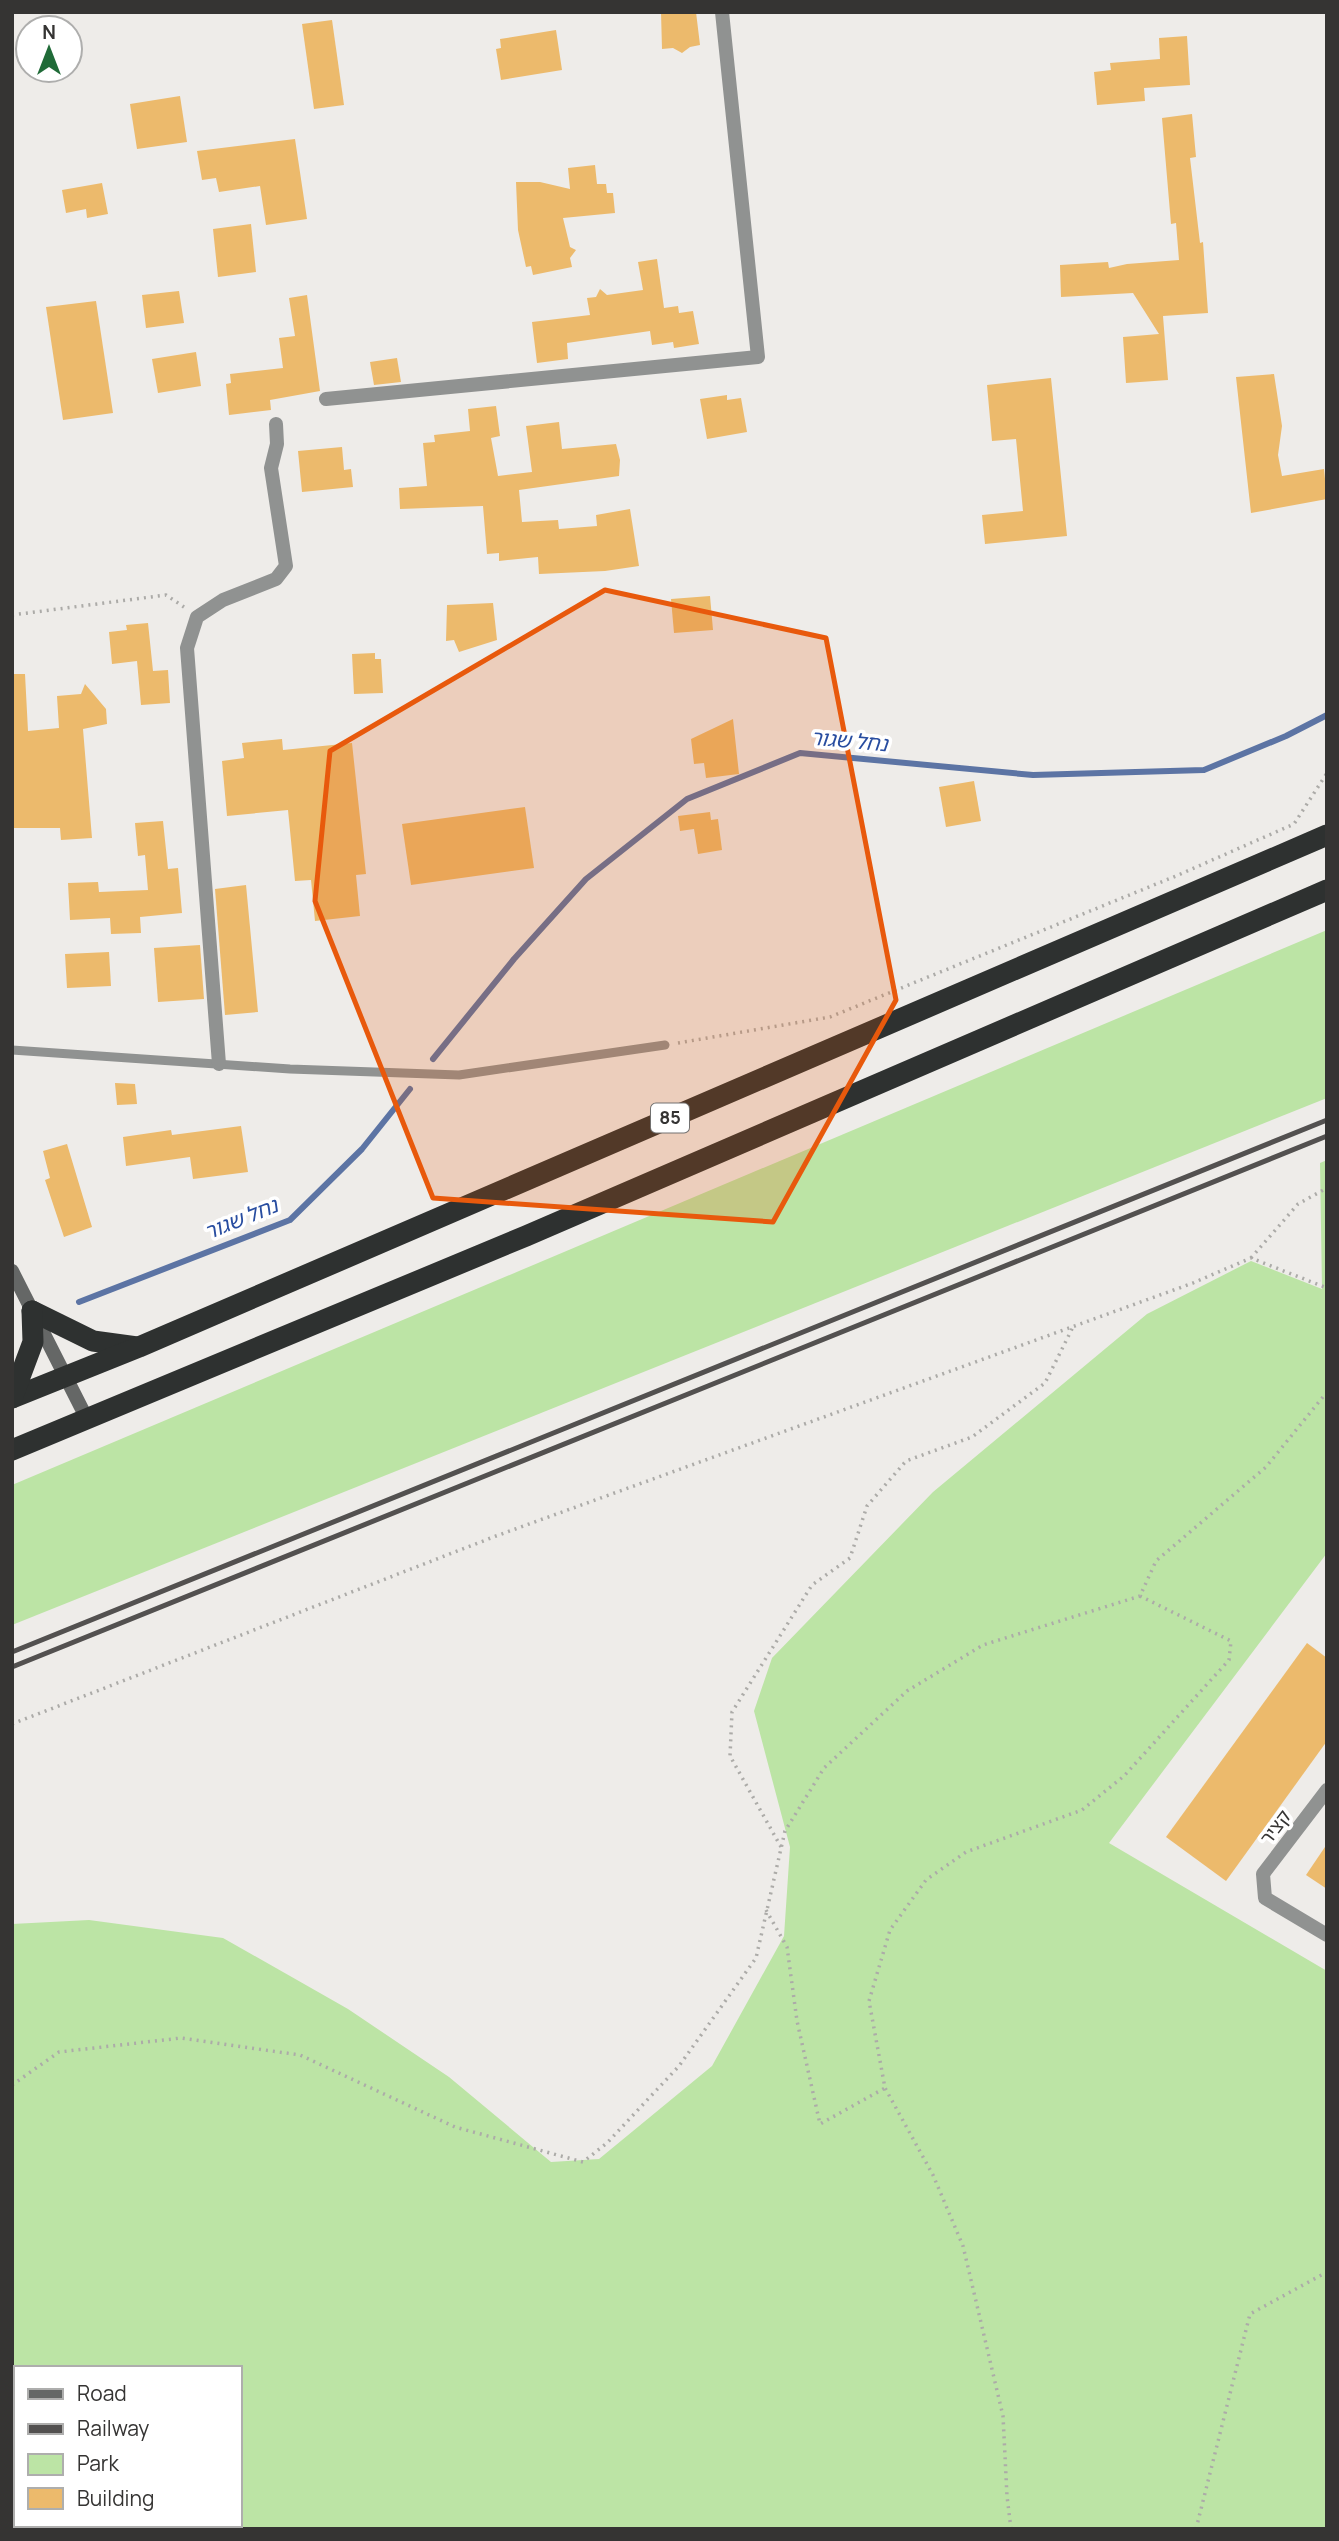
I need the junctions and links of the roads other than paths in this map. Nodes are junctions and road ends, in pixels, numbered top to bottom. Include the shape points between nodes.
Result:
1 (722, 12) edge
2 (326, 399) dead end
3 (276, 424) dead end
4 (1327, 835) edge
5 (1327, 890) edge
6 (666, 1045) road end
7 (13, 1050) edge
8 (219, 1064) junction
9 (12, 1271) edge
10 (32, 1311) junction
11 (139, 1347) junction
12 (65, 1376) junction
13 (12, 1398) edge
14 (87, 1419) junction
15 (12, 1450) edge
16 (1327, 1790) edge
17 (1327, 1935) edge

1 - 2 street via 758,357
3 - 8 street via 271,468 286,566 276,579 223,600 197,617 187,648
4 - 11 highway, 85
5 - 14 highway via 526,1236
6 - 8 lane via 459,1075
7 - 8 lane
9 - 10 street
10 - 11 highway via 93,1340
10 - 12 street
10 - 13 highway via 33,1342
11 - 12 highway, 85
12 - 13 highway, 85
12 - 14 street
14 - 15 highway
16 - 17 street, קציר via 1263,1874 1262,1890 1265,1898

